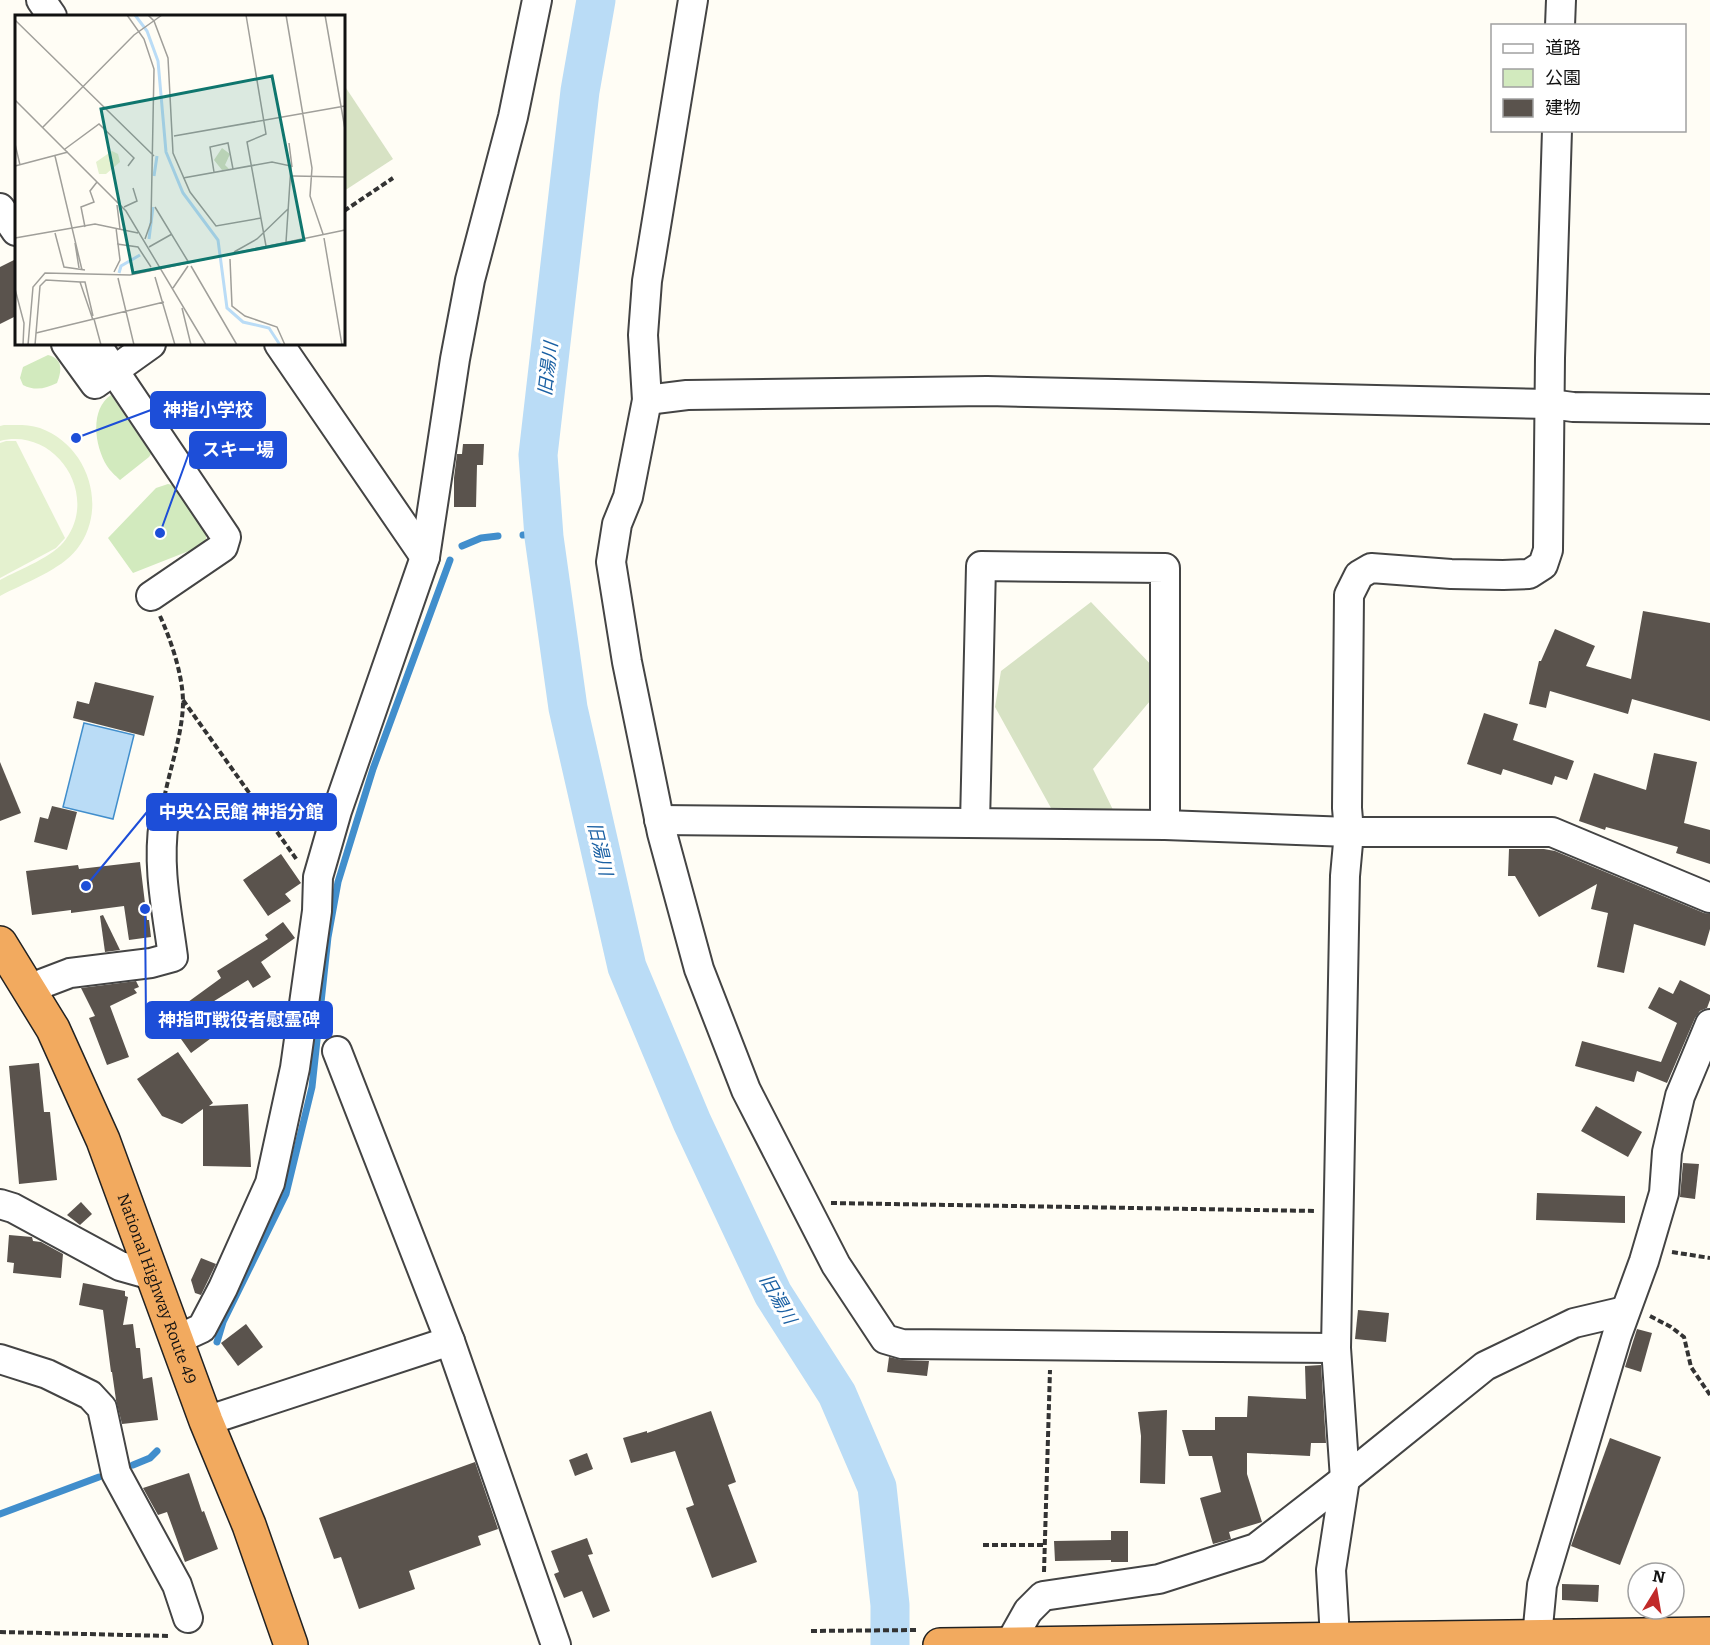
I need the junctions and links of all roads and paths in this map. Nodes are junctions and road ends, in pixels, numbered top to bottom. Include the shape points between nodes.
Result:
1 (41, 0) edge
2 (537, 0) edge
3 (693, 0) edge
4 (1561, 0) edge
5 (51, 15) edge
6 (1560, 24) edge
7 (1557, 132) edge
8 (393, 178) dead end
9 (0, 208) edge
10 (345, 210) edge
11 (15, 230) edge
12 (67, 345) edge
13 (96, 345) edge
14 (150, 345) edge
15 (280, 345) edge
16 (108, 374) junction
17 (647, 400) junction
18 (1550, 404) junction
19 (1710, 409) edge
20 (425, 557) junction
21 (152, 596) joint
22 (183, 699) junction
23 (659, 820) junction
24 (164, 821) joint
25 (975, 823) junction
26 (1165, 825) junction
27 (1349, 832) junction
28 (318, 877) junction
29 (1710, 898) edge
30 (0, 943) edge
31 (28, 989) junction
32 (1710, 1024) edge
33 (337, 1051) dead end
34 (804, 1202) junction
35 (0, 1204) edge
36 (1339, 1212) junction
37 (1648, 1247) junction
38 (1710, 1258) edge
39 (152, 1275) junction
40 (1626, 1308) junction
41 (176, 1340) junction
42 (450, 1341) junction
43 (1051, 1345) junction
44 (1336, 1348) junction
45 (0, 1359) edge
46 (1710, 1395) edge
47 (206, 1421) junction
48 (1345, 1479) junction
49 (983, 1545) dead end
50 (1044, 1545) junction
51 (1043, 1596) junction
52 (180, 1627) joint
53 (811, 1631) dead end
54 (0, 1632) edge
55 (1710, 1634) edge
56 (1537, 1637) junction
57 (935, 1638) edge
58 (1335, 1638) junction
59 (1010, 1642) junction
60 (964, 1644) edge
61 (291, 1645) edge
62 (556, 1645) edge

1 - 5 street
2 - 20 street via 513,117 470,280
3 - 17 street via 647,281
4 - 6 street
7 - 18 street
8 - 10 path
9 - 11 street
12 - 16 street via 95,384
13 - 16 street
14 - 16 street
15 - 20 street
16 - 21 street via 226,537 223,547
17 - 18 street via 687,394 987,391
17 - 23 street via 628,497 617,524 612,562 627,662
18 - 19 street via 1574,408
18 - 27 street via 1548,550 1543,565 1529,573 1503,575 1371,568 1359,575 1349,596
20 - 28 street
21 - 22 path via 168,633
22 - 24 path via 161,815
22 - 28 path via 291,854
23 - 25 street
23 - 34 street via 699,969 746,1090
24 - 31 street via 160,870 173,957 70,973
25 - 26 street
25 - 26 street via 981,566 1165,568
26 - 27 street
27 - 29 street via 1552,832
27 - 36 street
28 - 41 street via 295,1068 270,1183 202,1328
30 - 31 highway, National Highway Route 49
31 - 39 highway, National Highway Route 49 via 53,1029 103,1140
32 - 37 street via 1680,1096 1667,1152 1664,1193
33 - 42 street
34 - 36 path
34 - 43 street via 836,1265 885,1339 902,1344
35 - 39 street via 120,1266
36 - 44 street
37 - 38 path
37 - 40 street
39 - 41 highway, National Highway Route 49
40 - 46 path via 1684,1336 1691,1367
40 - 48 street via 1574,1323 1485,1366
40 - 56 street via 1542,1585
41 - 47 highway, National Highway Route 49
42 - 47 street
42 - 62 street
43 - 44 street
43 - 50 path
44 - 48 street
45 - 52 street via 47,1374 90,1395 102,1408 116,1473 177,1585
47 - 61 highway, National Highway Route 49 via 249,1525
48 - 51 street via 1256,1548 1159,1579
48 - 58 street via 1331,1570
49 - 50 path
50 - 51 path
51 - 59 street via 1028,1611
52 - 54 path
53 - 57 path
55 - 56 highway
56 - 58 highway
57 - 60 highway
58 - 59 highway
59 - 60 highway

